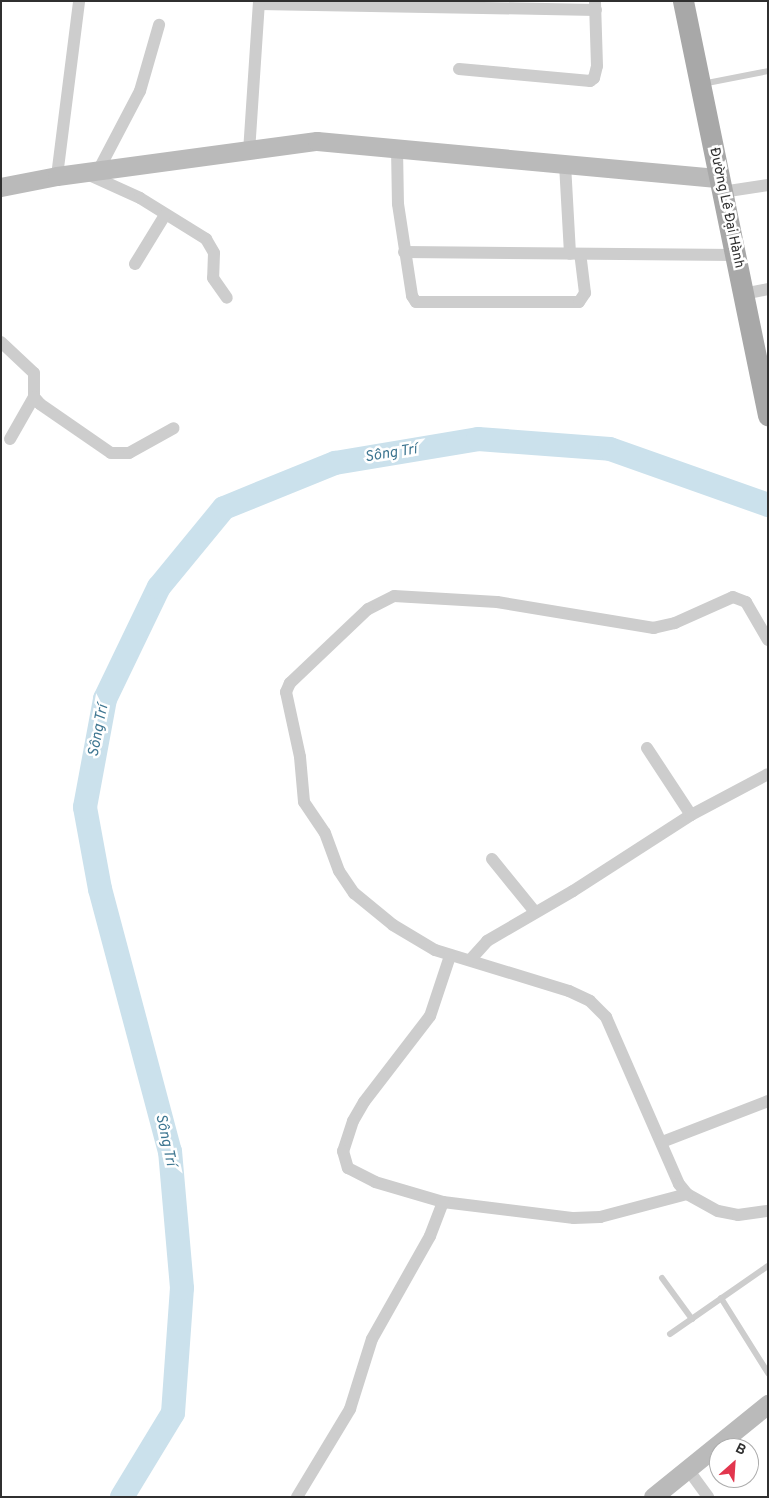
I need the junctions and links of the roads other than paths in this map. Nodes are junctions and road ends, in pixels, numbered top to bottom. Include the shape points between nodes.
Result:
1 (79, 1) edge
2 (684, 1) edge
3 (259, 3) edge
4 (372, 4) edge
5 (469, 5) edge
6 (596, 6) edge
7 (159, 25) dead end
8 (459, 69) dead end
9 (768, 71) edge
10 (701, 84) junction
11 (397, 148) junction
12 (249, 152) junction
13 (565, 164) junction
14 (92, 172) junction
15 (57, 176) junction
16 (720, 185) junction
17 (768, 185) edge
18 (1, 187) edge
19 (166, 215) junction
20 (404, 252) junction
21 (575, 254) junction
22 (736, 255) junction
23 (135, 264) dead end
24 (768, 289) edge
25 (743, 294) junction
26 (227, 298) dead end
27 (1, 342) edge
28 (34, 397) junction
29 (768, 415) edge
30 (174, 428) dead end
31 (10, 439) dead end
32 (768, 640) edge
33 (647, 748) dead end
34 (768, 774) edge
35 (692, 815) junction
36 (492, 860) dead end
37 (535, 912) junction
38 (450, 956) junction
39 (471, 959) junction
40 (768, 1101) edge
41 (662, 1142) junction
42 (687, 1194) junction
43 (443, 1202) junction
44 (768, 1211) edge
45 (768, 1266) edge
46 (662, 1278) dead end
47 (720, 1298) junction
48 (692, 1318) junction
49 (670, 1334) dead end
50 (768, 1373) edge
51 (768, 1404) edge
52 (687, 1468) junction
53 (297, 1497) edge
54 (653, 1497) edge
55 (708, 1497) edge

1 - 15 street
2 - 10 main road, Đường Lê Đại Hành
3 - 4 street
3 - 12 street
4 - 5 street
5 - 6 street
6 - 8 street via 596,72 590,81
7 - 14 street via 140,91
9 - 10 lane
10 - 16 main road, Đường Lê Đại Hành
11 - 12 street via 317,142
11 - 13 street
11 - 20 street via 398,204
12 - 14 street
13 - 16 street
13 - 21 street
14 - 15 street
14 - 19 street
15 - 18 street
16 - 17 street
16 - 22 main road, Đường Lê Đại Hành
19 - 23 street
19 - 26 street via 211,244 213,278
20 - 21 street
20 - 21 street via 412,296 423,303 579,302 585,293
21 - 22 street
22 - 25 main road, Đường Lê Đại Hành
24 - 25 street
25 - 29 main road, Đường Lê Đại Hành
27 - 28 street via 34,373
28 - 30 street via 117,456 129,453
28 - 31 street
32 - 38 street via 746,602 733,597 675,623 654,628 497,602 394,596 368,609 290,683 286,696 300,757 301,792 325,833 339,871 354,893 372,910 422,944
33 - 35 street
34 - 35 street
35 - 37 street
36 - 37 street
37 - 39 street via 484,944
38 - 39 street
38 - 43 street via 430,1016 364,1102 342,1151 348,1168 357,1174
39 - 41 street via 569,991 602,1011
40 - 41 street
41 - 42 street via 679,1184
42 - 43 street via 600,1217 574,1218
42 - 44 street via 718,1211 738,1215
43 - 53 street via 430,1236 372,1339 350,1409
45 - 47 lane
46 - 48 lane
47 - 48 lane
47 - 50 lane
48 - 49 lane
51 - 52 street
52 - 54 street
52 - 55 street

